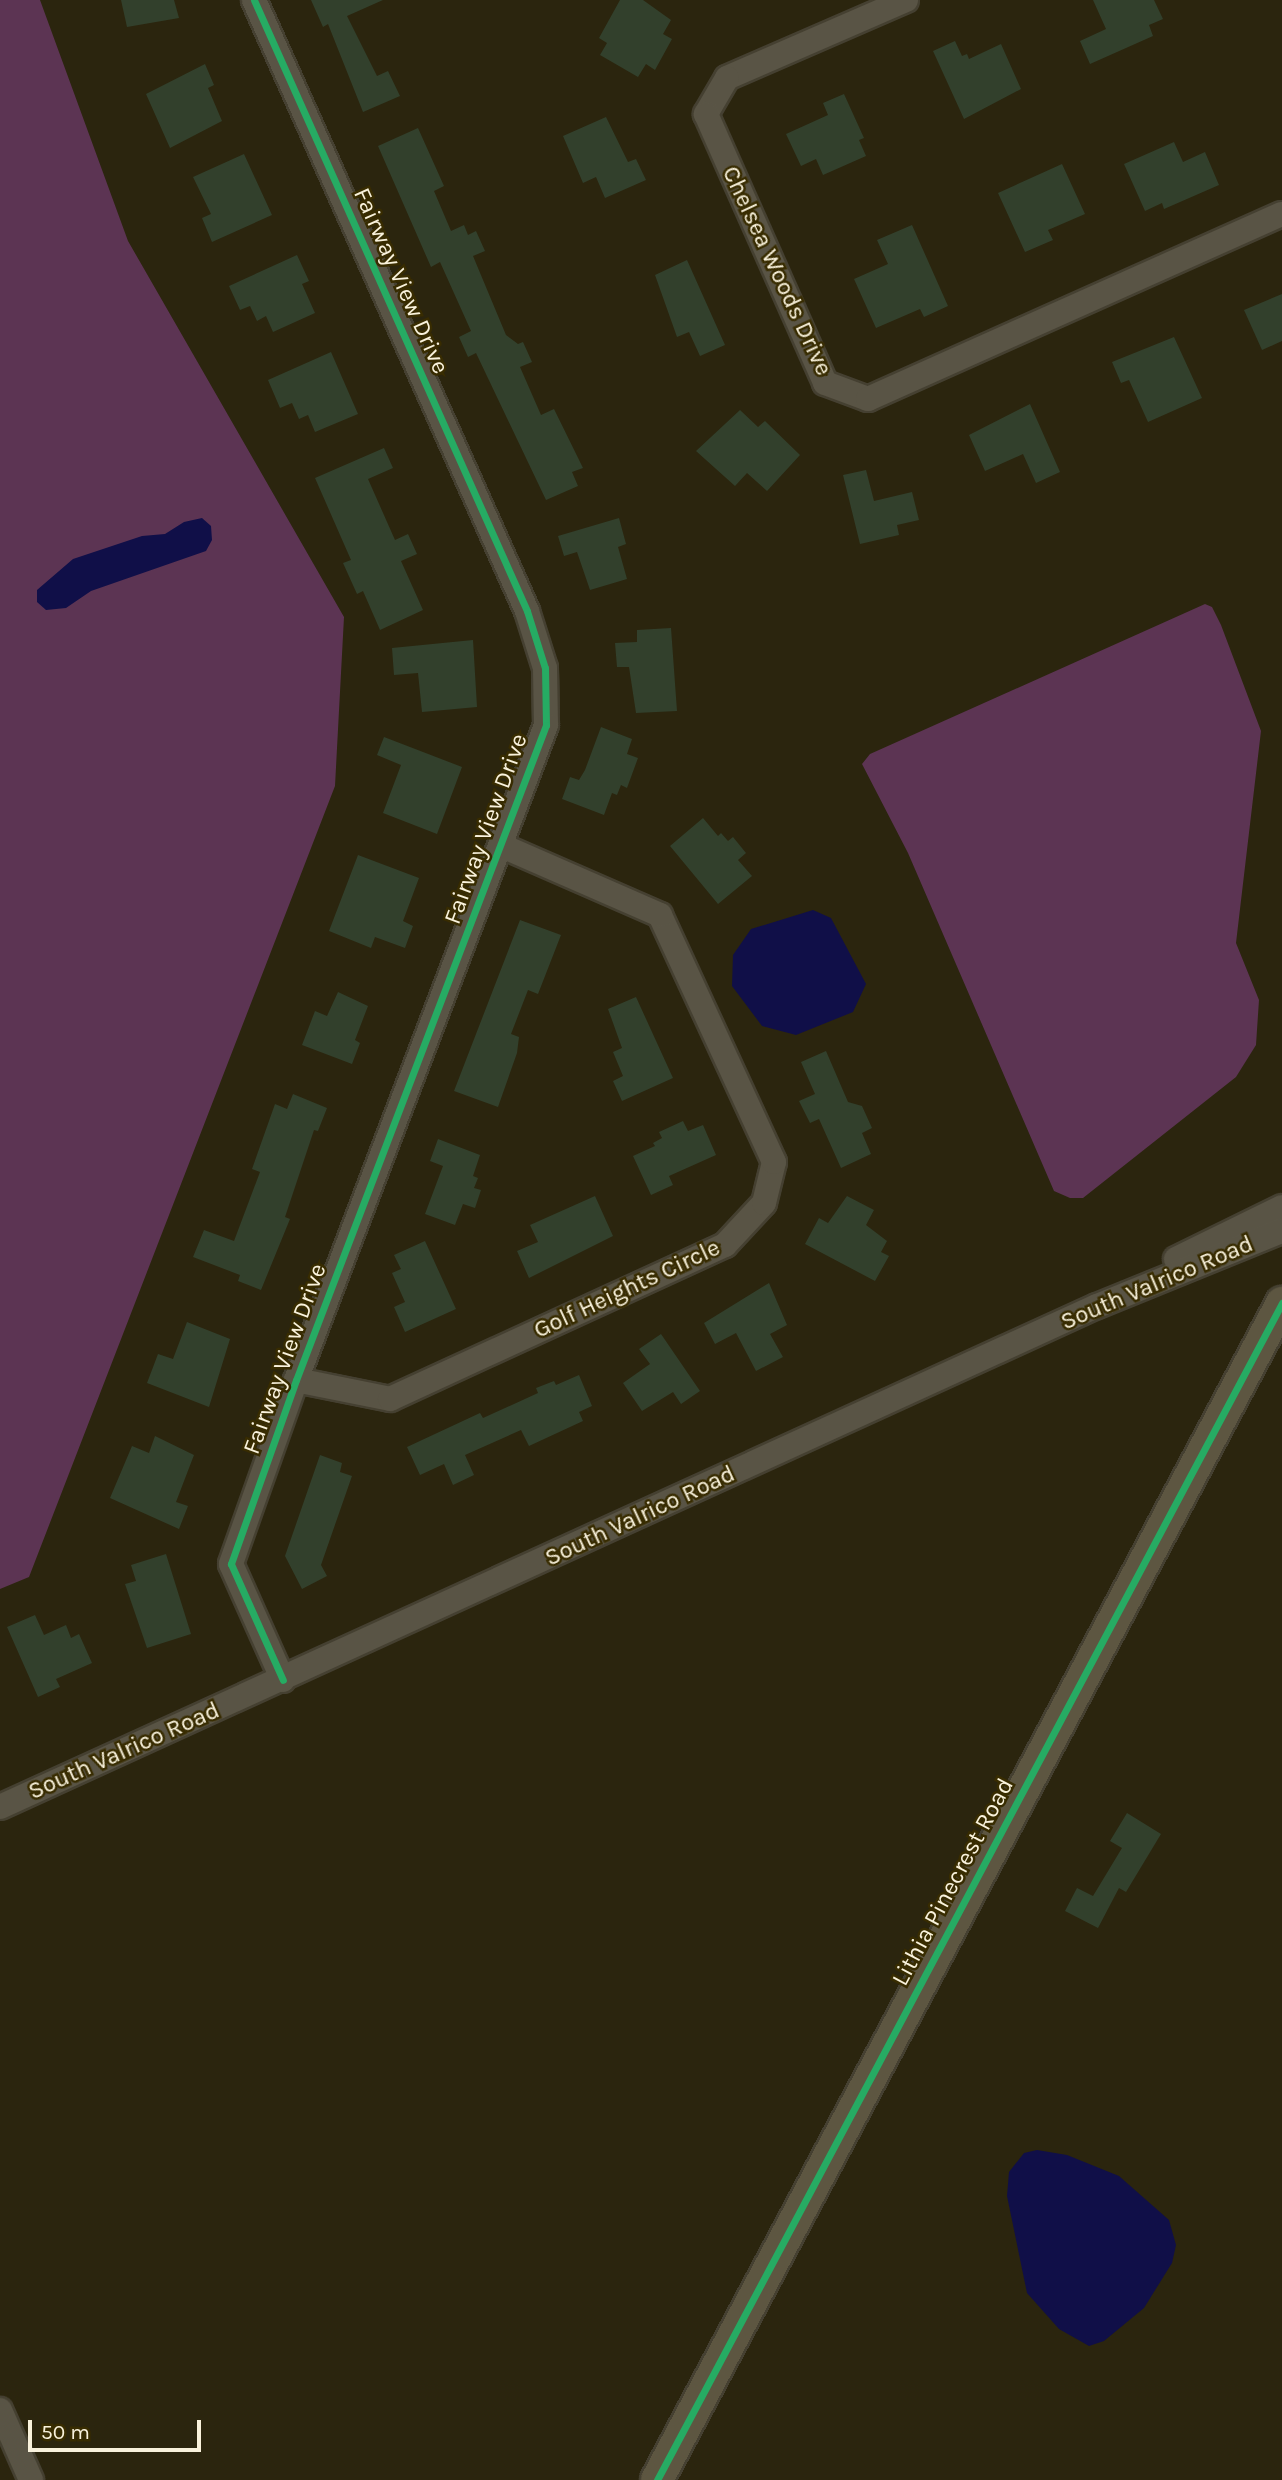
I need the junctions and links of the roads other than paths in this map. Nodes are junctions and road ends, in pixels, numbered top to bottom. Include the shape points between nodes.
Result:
1 (254, 0) edge
2 (906, 0) edge
3 (1282, 214) edge
4 (502, 846) junction
5 (1282, 1207) edge
6 (1282, 1231) edge
7 (1282, 1303) edge
8 (1097, 1306) junction
9 (296, 1380) junction
10 (283, 1680) junction
11 (0, 1807) edge
12 (0, 2410) edge
13 (31, 2480) edge
14 (657, 2480) edge

1 - 4 street, Fairway View Drive via 527,611 545,668 546,725
2 - 3 street, Chelsea Woods Drive via 727,78 706,114 825,383 868,399
4 - 9 street, Fairway View Drive
4 - 9 street, Golf Heights Circle via 660,915 774,1162 764,1203 725,1245 390,1399
5 - 8 street via 1169,1262
6 - 8 street, South Valrico Road
7 - 14 main road, Lithia Pinecrest Road
8 - 10 street, South Valrico Road
9 - 10 street, Fairway View Drive via 231,1564
10 - 11 street, South Valrico Road
12 - 13 street

